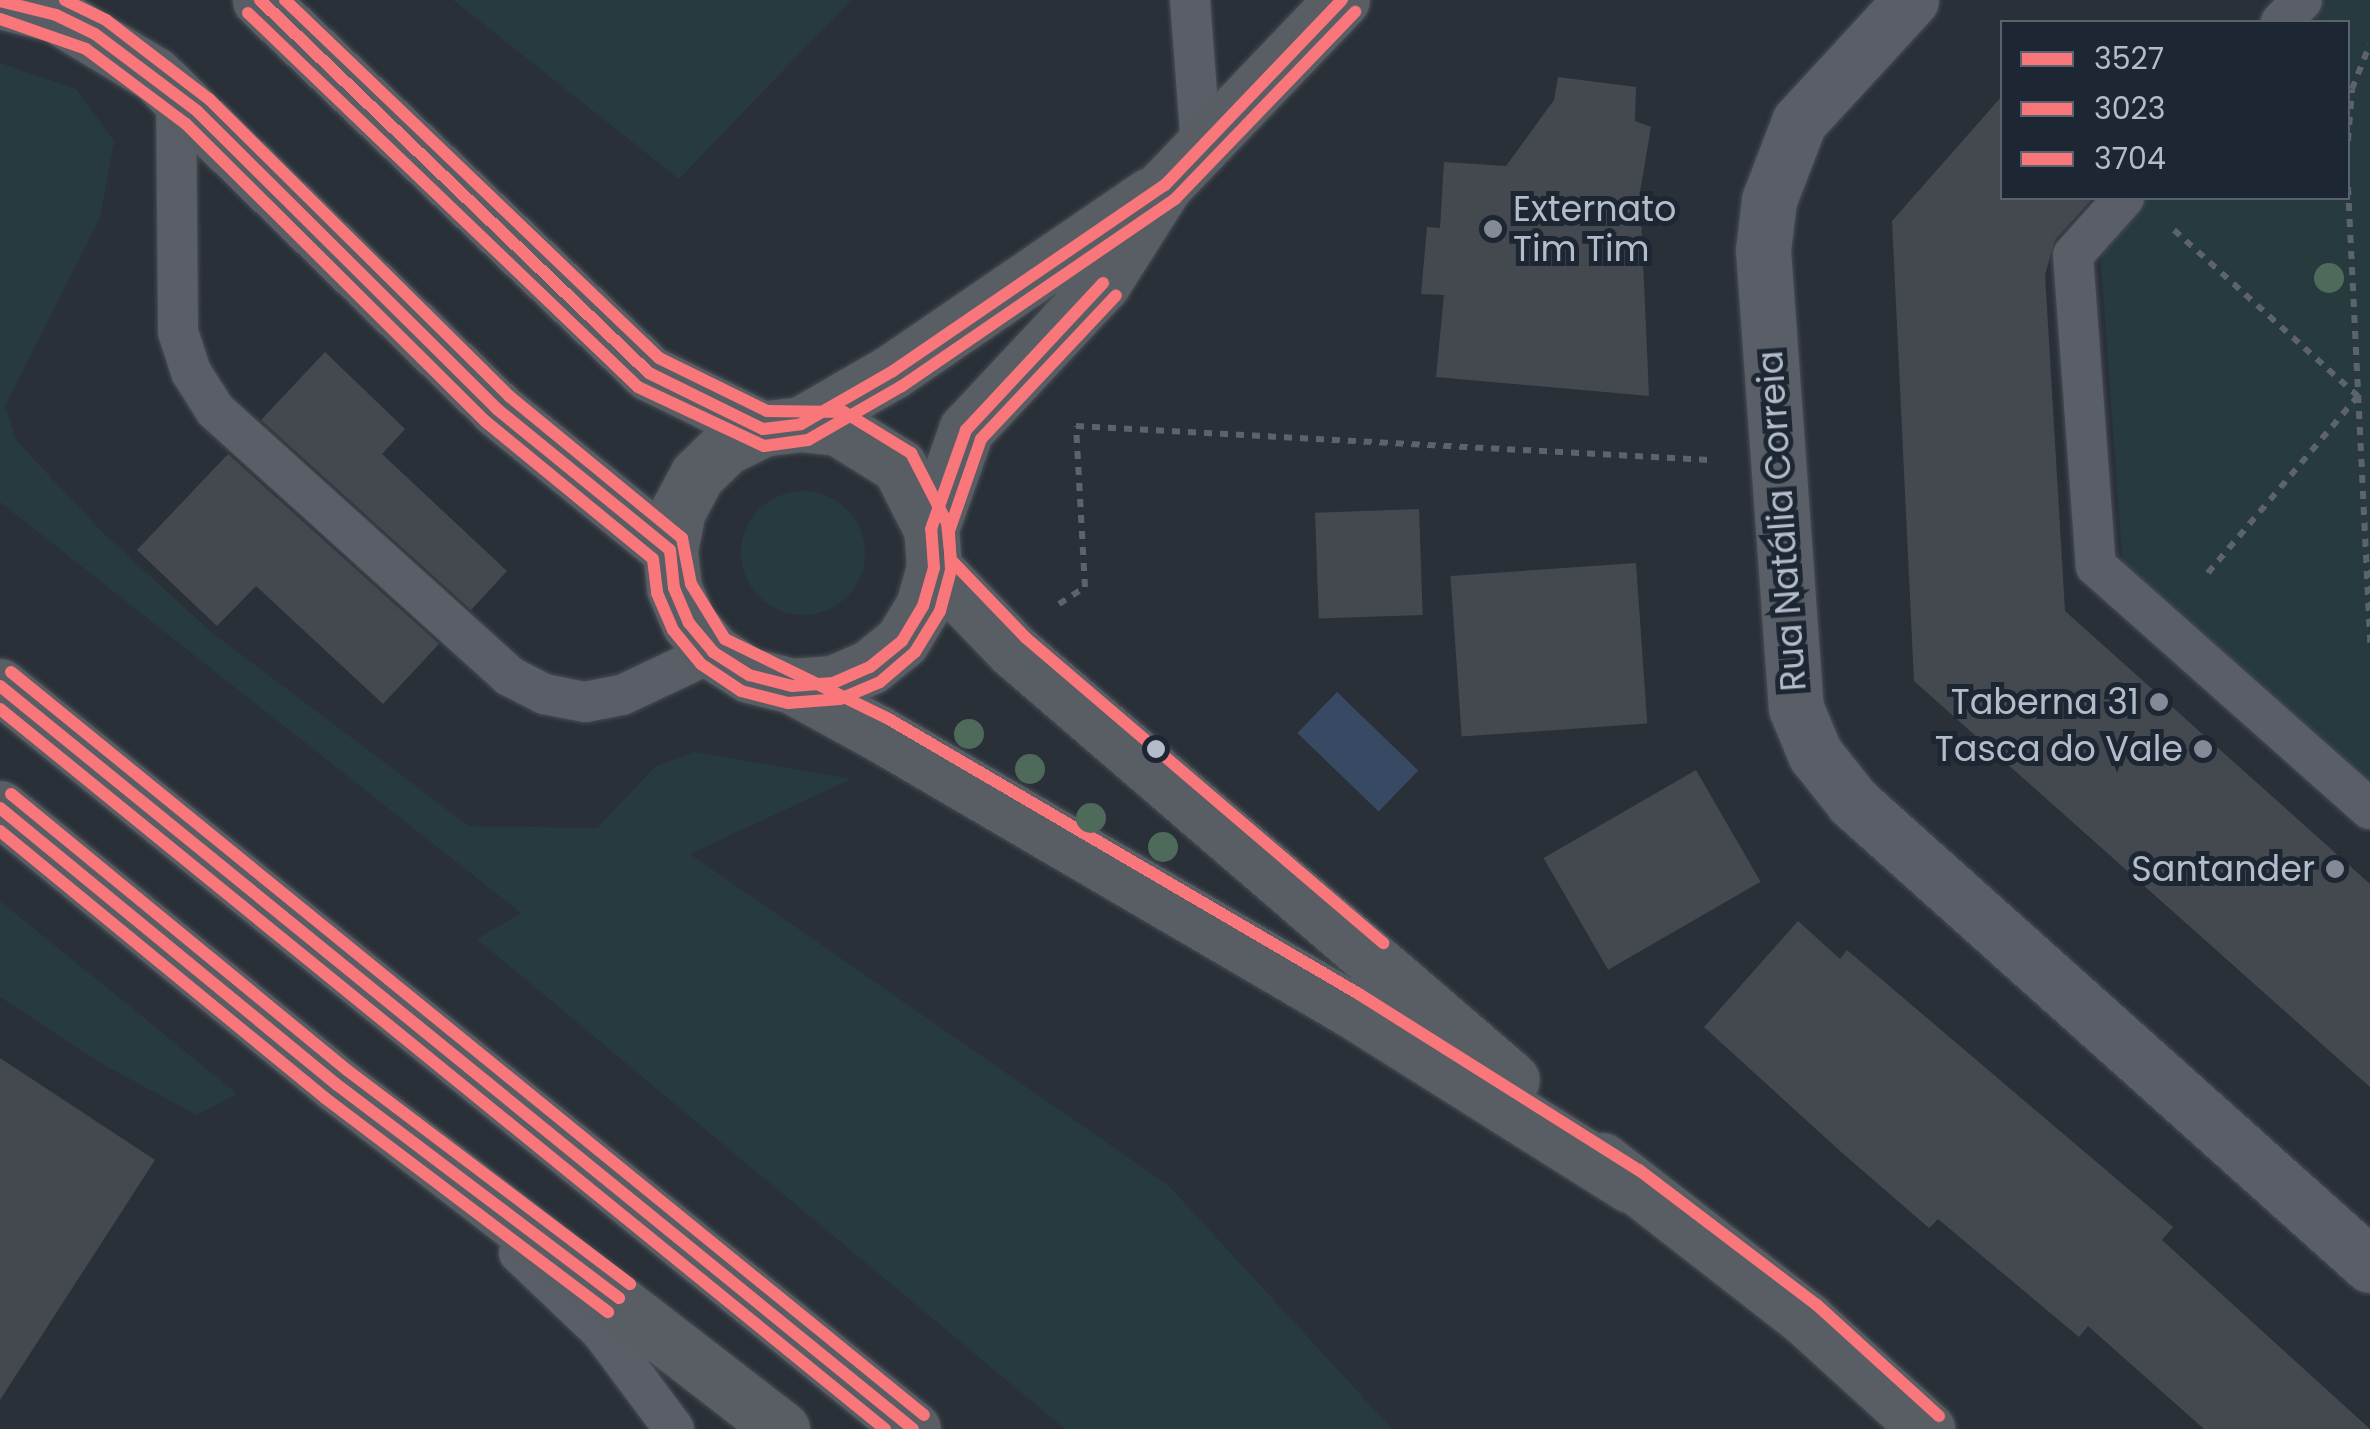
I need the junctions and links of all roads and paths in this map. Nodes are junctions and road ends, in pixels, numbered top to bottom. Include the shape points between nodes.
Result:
1 (260, 0) edge
2 (1190, 0) edge
3 (1342, 0) edge
4 (1911, 0) edge
5 (2302, 0) edge
6 (0, 1) edge
7 (2284, 20) edge
8 (2370, 44) edge
9 (176, 93) junction
10 (2350, 115) edge
11 (1183, 166) junction
12 (2122, 200) edge
13 (2349, 200) edge
14 (2167, 224) dead end
15 (1024, 367) junction
16 (2370, 395) edge
17 (2358, 396) junction
18 (782, 426) junction
19 (1076, 426) junction
20 (1776, 463) junction
21 (933, 549) junction
22 (670, 550) junction
23 (2164, 626) junction
24 (2370, 644) edge
25 (1014, 651) junction
26 (713, 652) junction
27 (0, 686) edge
28 (792, 686) junction
29 (0, 808) edge
30 (2370, 809) edge
31 (336, 1084) junction
32 (1630, 1184) junction
33 (2370, 1266) edge
34 (674, 1429) edge
35 (782, 1429) edge
36 (913, 1429) edge
37 (1927, 1429) edge

1 - 18 main road via 649,373
2 - 11 lane
3 - 11 main road
4 - 20 street, Rua Natália Correia via 1799,122 1779,164 1763,250
5 - 7 lane
6 - 9 main road via 56,15 95,34
8 - 10 path via 2352,89
9 - 22 main road via 497,409
9 - 26 lane via 178,332 191,372 215,410 509,676 544,694 585,702 622,694
11 - 15 main road via 1103,284
11 - 18 main road via 894,372
12 - 23 lane via 2073,254 2096,566
13 - 17 path
14 - 17 path
15 - 19 path
15 - 21 main road via 966,430
16 - 17 path
17 - 23 path
17 - 24 path
18 - 21 main road via 838,428 870,443 898,466
18 - 22 main road via 726,446 697,475 678,510
19 - 20 path
19 - 25 path via 1085,586 1040,616
20 - 33 street, Rua Natália Correia via 1789,662 1796,708 1815,754 1853,802
21 - 25 main road
21 - 28 main road via 923,606 902,641 870,668 833,683
22 - 26 main road via 674,588
23 - 30 lane
25 - 32 main road
26 - 28 main road via 749,676
27 - 36 main road
28 - 32 main road via 1350,1010
29 - 31 main road
31 - 34 lane via 601,1331
31 - 35 main road
32 - 37 main road via 1806,1320

